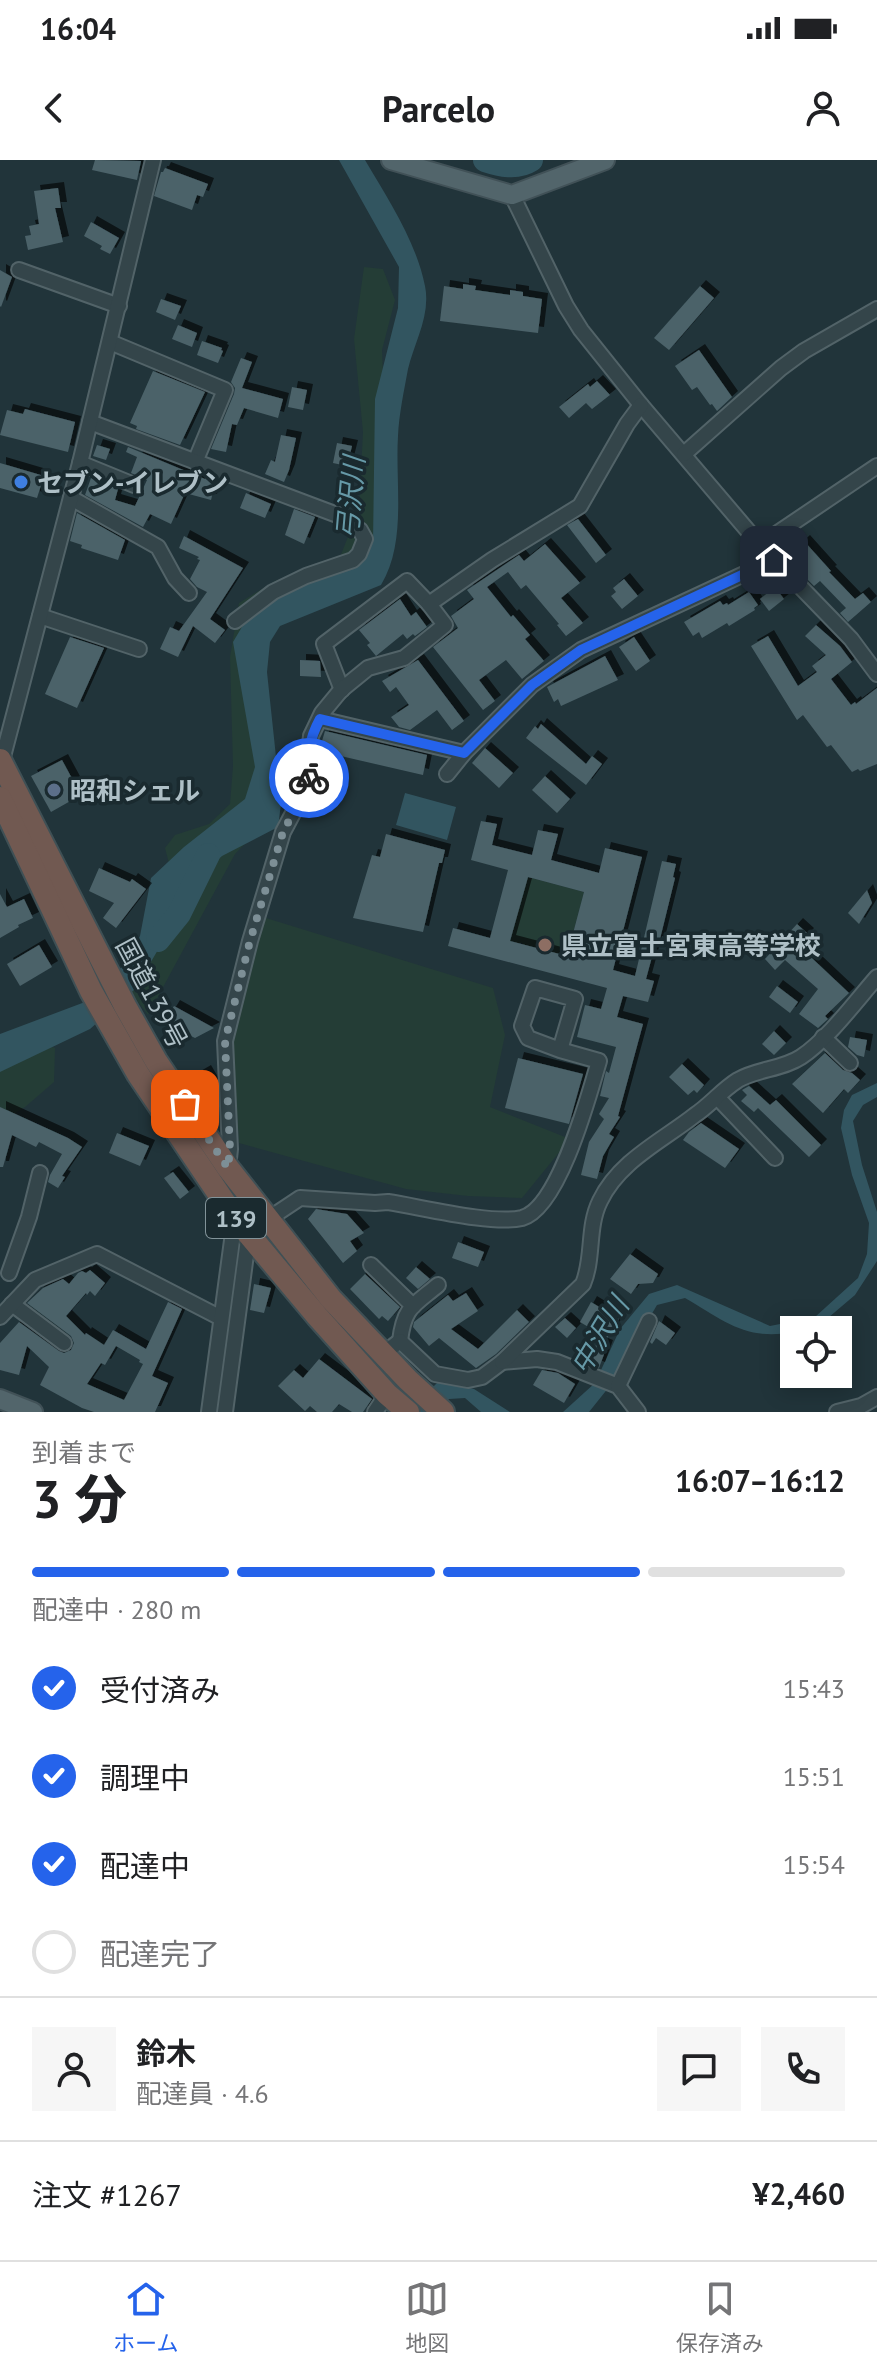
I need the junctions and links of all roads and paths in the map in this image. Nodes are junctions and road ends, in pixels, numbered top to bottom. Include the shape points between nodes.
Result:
1 (153, 160) edge
2 (391, 160) edge
3 (605, 160) edge
4 (512, 195) junction
5 (19, 270) dead end
6 (119, 306) junction
7 (877, 309) edge
8 (110, 342) junction
9 (641, 405) junction
10 (90, 422) junction
11 (684, 454) junction
12 (195, 462) junction
13 (80, 463) junction
14 (877, 466) edge
15 (134, 485) dead end
16 (71, 498) junction
17 (760, 545) junction
18 (774, 560) junction
19 (189, 593) dead end
20 (429, 604) junction
21 (40, 616) junction
22 (235, 621) dead end
23 (139, 649) dead end
24 (877, 674) edge
25 (342, 690) junction
26 (320, 719) junction
27 (464, 753) junction
28 (0, 764) edge
29 (447, 774) dead end
30 (0, 798) edge
31 (877, 977) edge
32 (116, 1012) junction
33 (823, 1037) junction
34 (560, 1050) junction
35 (850, 1063) dead end
36 (717, 1097) junction
37 (775, 1158) dead end
38 (228, 1168) junction
39 (40, 1173) dead end
40 (268, 1218) junction
41 (242, 1225) junction
42 (371, 1265) dead end
43 (4, 1272) edge
44 (35, 1280) junction
45 (438, 1285) dead end
46 (12, 1304) junction
47 (413, 1306) junction
48 (0, 1317) edge
49 (221, 1318) junction
50 (649, 1321) dead end
51 (64, 1343) dead end
52 (392, 1348) junction
53 (502, 1362) junction
54 (618, 1386) junction
55 (872, 1403) edge
56 (2, 1404) edge
57 (391, 1404) edge
58 (33, 1412) edge
59 (209, 1412) edge
60 (225, 1412) edge
61 (443, 1412) edge
62 (638, 1412) edge
63 (837, 1412) edge

1 - 6 street
2 - 4 main road
3 - 4 main road
4 - 9 street via 566,306
5 - 6 street
6 - 8 street
7 - 11 street via 781,368
8 - 10 street
8 - 12 street via 225,390
9 - 11 street
9 - 20 street via 580,506
10 - 12 street
10 - 13 street
11 - 17 street
12 - 22 street via 340,516 365,539 353,560 273,592
13 - 15 street
13 - 16 street
14 - 17 street
16 - 19 street via 158,547
16 - 21 street
17 - 18 street
18 - 24 street via 851,639
18 - 27 street via 581,650 532,685
20 - 25 street via 445,625 404,658 368,668
20 - 25 street via 407,581 324,644
21 - 23 street
21 - 28 street
25 - 26 street
26 - 27 street
26 - 38 street via 311,736 309,783 283,832 225,1041
27 - 29 street
28 - 32 highway, 国道139号 / 139 via 110,975
30 - 32 highway, 国道139号 / 139 via 91,991
31 - 33 street
32 - 38 highway, 国道139号 / 139
32 - 41 highway, 国道139号 / 139 via 138,1074
33 - 35 street
33 - 36 street via 800,1058 739,1079
34 - 34 street via 528,1038 522,1026 535,988 575,999
34 - 40 street via 599,1061 571,1147 548,1195 526,1217 502,1220 388,1202 300,1198
36 - 37 street
36 - 53 street via 631,1161 614,1180 599,1202 583,1284
38 - 40 highway, 国道139号 / 139
39 - 43 street via 29,1217
40 - 41 street
40 - 52 highway, 国道139号 / 139 via 331,1299
41 - 49 street
41 - 57 highway, 国道139号 / 139
41 - 60 street
42 - 47 street
43 - 44 street
44 - 46 street
44 - 49 street via 97,1254
45 - 47 street
46 - 48 street
46 - 51 street
47 - 52 street
49 - 59 street
50 - 54 street
52 - 53 street via 435,1374 468,1380
52 - 61 highway, 国道139号 / 139 via 410,1383
53 - 54 street via 557,1362
54 - 62 street
55 - 63 street
56 - 58 main road

